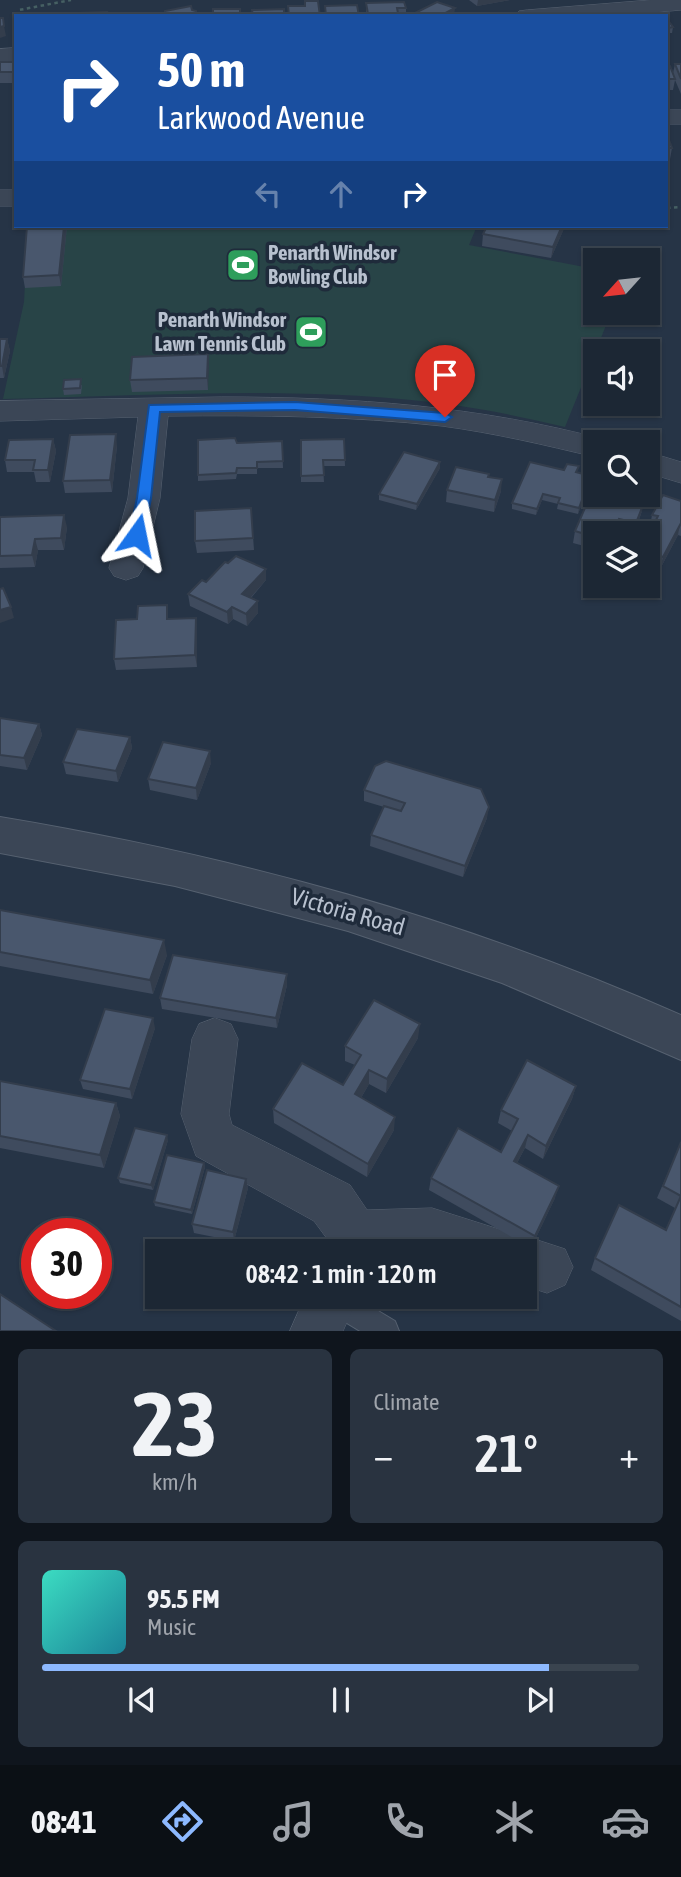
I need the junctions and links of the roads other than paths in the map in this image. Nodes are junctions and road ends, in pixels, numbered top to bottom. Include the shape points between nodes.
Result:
1 (681, 4) edge
2 (553, 14) edge
3 (154, 408) junction
4 (0, 411) edge
5 (583, 444) edge
6 (660, 466) edge
7 (681, 472) edge
8 (126, 568) dead end
9 (0, 835) edge
10 (681, 1038) edge
11 (215, 1039) dead end
12 (350, 1239) edge
13 (388, 1239) edge
14 (452, 1239) edge
15 (326, 1309) edge
16 (385, 1331) edge

1 - 2 street
3 - 4 street
3 - 5 street via 275,406 401,413 500,426
3 - 8 street via 144,498
6 - 7 street
9 - 10 street, Victoria Road via 230,878 423,933
11 - 12 street via 205,1114 214,1140 332,1203
13 - 14 street via 432,1233
15 - 16 lane

